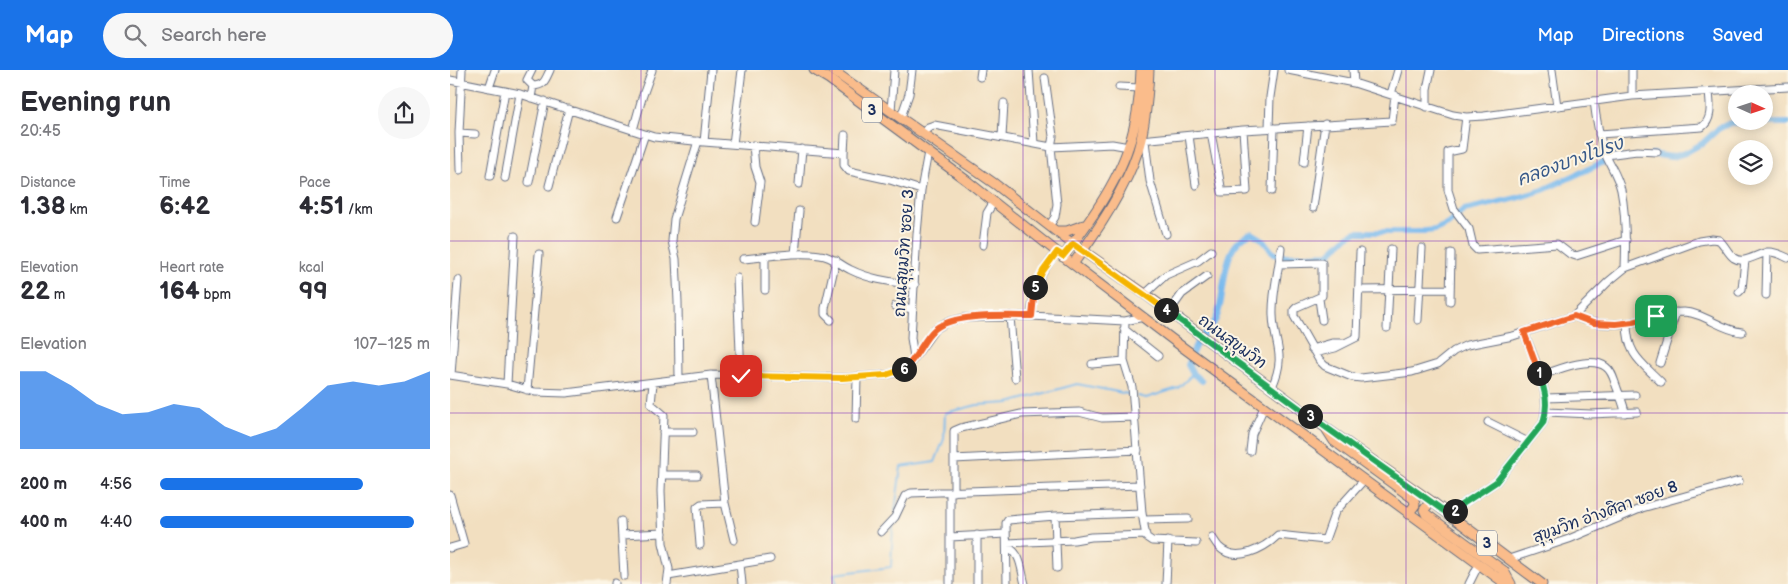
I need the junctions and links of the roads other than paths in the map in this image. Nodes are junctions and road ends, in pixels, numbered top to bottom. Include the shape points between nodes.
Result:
1 (462, 70) edge
2 (495, 70) edge
3 (532, 70) edge
4 (550, 70) edge
5 (652, 70) edge
6 (711, 70) edge
7 (742, 70) edge
8 (814, 70) edge
9 (832, 70) edge
10 (894, 70) edge
11 (912, 70) edge
12 (1029, 70) edge
13 (1141, 70) edge
14 (1149, 70) edge
15 (1274, 70) edge
16 (1288, 70) edge
17 (1353, 70) edge
18 (1398, 70) edge
19 (1431, 70) edge
20 (1552, 70) edge
21 (1632, 70) edge
22 (1045, 78) dead end
23 (450, 80) edge
24 (462, 82) junction
25 (1354, 83) junction
26 (533, 86) junction
27 (1119, 87) dead end
28 (1788, 87) edge
29 (489, 88) junction
30 (1140, 88) junction
31 (505, 91) junction
32 (1709, 92) junction
33 (520, 94) junction
34 (1393, 95) junction
35 (1632, 96) junction
36 (531, 98) junction
37 (1594, 101) junction
38 (545, 102) junction
39 (1004, 103) dead end
40 (1557, 106) junction
41 (1427, 108) junction
42 (569, 109) junction
43 (891, 111) junction
44 (901, 117) junction
45 (1466, 117) junction
46 (1326, 124) junction
47 (1308, 126) junction
48 (1271, 128) junction
49 (633, 130) junction
50 (1243, 130) junction
51 (459, 133) junction
52 (923, 133) junction
53 (1211, 133) junction
54 (475, 134) dead end
55 (645, 134) junction
56 (1599, 134) junction
57 (845, 135) dead end
58 (1189, 136) junction
59 (1002, 137) junction
60 (1143, 140) junction
61 (701, 142) junction
62 (1034, 143) junction
63 (733, 144) junction
64 (753, 145) junction
65 (1051, 147) junction
66 (1129, 147) junction
67 (802, 149) junction
68 (928, 152) junction
69 (1657, 152) dead end
70 (844, 153) junction
71 (1607, 156) junction
72 (1304, 162) dead end
73 (460, 170) dead end
74 (490, 176) dead end
75 (505, 178) dead end
76 (529, 182) dead end
77 (799, 184) dead end
78 (1196, 185) dead end
79 (549, 186) dead end
80 (921, 190) junction
81 (1272, 191) dead end
82 (993, 203) junction
83 (1312, 208) dead end
84 (799, 211) dead end
85 (617, 217) dead end
86 (756, 222) dead end
87 (1087, 222) junction
88 (1052, 228) junction
89 (1097, 229) junction
90 (1166, 234) dead end
91 (515, 236) dead end
92 (1626, 240) junction
93 (1073, 244) junction
94 (983, 245) dead end
95 (1281, 248) dead end
96 (1422, 248) dead end
97 (1391, 249) dead end
98 (1083, 251) junction
99 (1211, 251) dead end
100 (1360, 252) dead end
101 (1767, 252) junction
102 (1452, 253) dead end
103 (538, 254) dead end
104 (795, 254) junction
105 (1060, 254) junction
106 (765, 257) junction
107 (743, 258) dead end
108 (1788, 258) edge
109 (836, 260) junction
110 (1744, 260) junction
111 (1280, 261) junction
112 (1098, 262) junction
113 (1073, 264) junction
114 (1625, 268) junction
115 (1207, 276) dead end
116 (736, 278) dead end
117 (458, 280) dead end
118 (915, 285) junction
119 (1450, 289) junction
120 (765, 290) dead end
121 (1359, 290) junction
122 (1389, 290) junction
123 (1420, 290) junction
124 (1739, 292) dead end
125 (1145, 294) junction
126 (1766, 295) dead end
127 (1319, 299) junction
128 (1450, 301) dead end
129 (895, 306) dead end
130 (913, 309) junction
131 (1169, 312) junction
132 (1676, 312) junction
133 (1010, 316) junction
134 (1032, 316) junction
135 (1574, 316) junction
136 (1144, 318) junction
137 (831, 320) dead end
138 (1322, 320) dead end
139 (1418, 320) dead end
140 (1124, 321) junction
141 (1627, 323) junction
142 (1387, 328) dead end
143 (1124, 329) junction
144 (1524, 332) junction
145 (1742, 332) dead end
146 (1313, 351) junction
147 (1158, 356) dead end
148 (914, 357) junction
149 (1124, 362) junction
150 (1660, 363) dead end
151 (1092, 364) dead end
152 (450, 375) edge
153 (711, 375) junction
154 (741, 376) junction
155 (857, 376) junction
156 (1540, 376) junction
157 (1015, 378) dead end
158 (679, 379) junction
159 (1661, 382) dead end
160 (653, 383) junction
161 (508, 384) junction
162 (1272, 387) junction
163 (527, 390) junction
164 (1635, 395) dead end
165 (1620, 396) junction
166 (1546, 398) junction
167 (1264, 407) junction
168 (1546, 412) junction
169 (1636, 412) dead end
170 (1625, 413) junction
171 (1135, 417) junction
172 (856, 419) dead end
173 (1488, 422) dead end
174 (1326, 428) junction
175 (663, 432) junction
176 (693, 432) dead end
177 (1528, 442) junction
178 (1138, 450) junction
179 (1250, 451) dead end
180 (954, 458) junction
181 (662, 475) junction
182 (697, 475) dead end
183 (1364, 480) junction
184 (1738, 481) dead end
185 (1140, 485) junction
186 (952, 492) junction
187 (450, 495) edge
188 (1431, 501) junction
189 (725, 503) junction
190 (453, 513) edge
191 (1408, 514) junction
192 (1055, 516) junction
193 (1451, 516) junction
194 (1143, 517) junction
195 (1188, 519) dead end
196 (621, 521) dead end
197 (881, 532) dead end
198 (662, 533) junction
199 (1006, 534) junction
200 (622, 535) junction
201 (977, 535) junction
202 (1146, 535) junction
203 (950, 536) junction
204 (1212, 537) dead end
205 (734, 540) dead end
206 (1056, 541) junction
207 (1168, 541) junction
208 (1196, 543) dead end
209 (700, 545) dead end
210 (1007, 545) junction
211 (450, 548) edge
212 (770, 559) dead end
213 (1509, 559) junction
214 (740, 564) junction
215 (1479, 564) junction
216 (1057, 568) dead end
217 (624, 576) dead end
218 (668, 576) junction
219 (668, 584) edge
220 (742, 584) edge
221 (950, 584) edge
222 (977, 584) edge
223 (1008, 584) edge
224 (1025, 584) edge
225 (1166, 584) edge
226 (1469, 584) edge
227 (1506, 584) edge
228 (1511, 584) edge
229 (1542, 584) edge

1 - 24 street
2 - 29 street
3 - 26 street via 527,80
4 - 26 street via 544,82
5 - 49 street
6 - 61 street
7 - 63 street
8 - 68 main road, 3
9 - 43 main road, ถนนสุขุมวิท / 3
10 - 43 street
11 - 44 street via 909,94
12 - 62 street
13 - 30 main road
14 - 60 main road
15 - 48 street via 1270,97
16 - 25 street
17 - 25 street
18 - 34 street
19 - 41 street
20 - 40 street
21 - 35 street
22 - 65 street via 1053,136
23 - 24 street
24 - 29 street
24 - 51 street
25 - 34 street
26 - 36 street
27 - 30 street
28 - 32 street
29 - 31 street
30 - 66 main road
31 - 33 street
31 - 74 street
32 - 35 street
32 - 56 street via 1709,118 1702,127
33 - 36 street
33 - 75 street
34 - 41 street
34 - 46 street via 1392,121
35 - 37 street
36 - 38 street
37 - 40 street
37 - 56 street
38 - 42 street
38 - 76 street
39 - 59 street
40 - 45 street
41 - 45 street
42 - 49 street
42 - 79 street
43 - 44 main road, ถนนสุขุมวิท / 3
44 - 52 main road, ถนนสุขุมวิท / 3
45 - 92 street via 1462,149 1448,153 1447,187 1456,213 1465,222 1473,246 1479,251 1557,244 1576,256
46 - 47 street
46 - 83 street
47 - 48 street
47 - 72 street
48 - 50 street
48 - 81 street
49 - 55 street
50 - 53 street
50 - 53 street via 1247,190 1222,192
51 - 54 street
51 - 73 street
52 - 59 street via 934,126
52 - 88 main road, ถนนสุขุมวิท / 3
53 - 58 street
55 - 61 street
55 - 85 street
56 - 71 street
57 - 70 street
58 - 60 street
58 - 78 street
59 - 62 street
60 - 89 main road
60 - 90 street via 1150,181
61 - 63 street
61 - 158 street via 674,219 672,241 676,259
62 - 65 street
63 - 64 street
64 - 67 street
64 - 86 street via 760,182
65 - 66 street via 1112,144
65 - 88 street via 1057,204
66 - 87 main road via 1107,192
67 - 70 street
67 - 77 street
68 - 80 street, ถนนสุขุมวิท ซอย 3
68 - 82 main road, 3
69 - 71 street via 1637,151
70 - 80 street via 844,165 849,171
71 - 92 street via 1621,190
80 - 118 street, ถนนสุขุมวิท ซอย 3
82 - 94 street via 987,212
82 - 105 main road, 3
84 - 104 street
87 - 88 main road via 1073,230
87 - 93 main road
88 - 93 main road, ถนนสุขุมวิท / 3
89 - 98 main road
89 - 112 main road via 1091,249
91 - 161 street
92 - 114 street
93 - 98 main road, ถนนสุขุมวิท / 3
93 - 105 main road
95 - 111 street
96 - 123 street
97 - 122 street
98 - 112 main road, ถนนสุขุมวิท / 3
98 - 113 main road
99 - 125 street via 1166,275
100 - 121 street
101 - 108 street
101 - 110 street
101 - 126 street
102 - 119 street
103 - 163 street
104 - 106 street
104 - 109 street via 821,254
105 - 113 main road, 3
105 - 134 street via 1043,271 1036,284
106 - 107 street
106 - 120 street
109 - 118 street via 867,276
109 - 137 street via 824,311
110 - 114 street via 1736,259 1721,241 1712,239
110 - 124 street
111 - 127 street via 1322,263 1323,294
111 - 162 street via 1273,316 1280,362
112 - 125 main road, ถนนสุขุมวิท / 3
113 - 136 main road, 3
114 - 135 street
115 - 131 street via 1182,294
116 - 154 street
117 - 152 street
118 - 130 street, ถนนสุขุมวิท ซอย 3
119 - 123 street
119 - 128 street
121 - 122 street
121 - 146 street via 1357,337
122 - 123 street
122 - 142 street
123 - 139 street
125 - 131 main road, ถนนสุขุมวิท / 3
127 - 138 street
127 - 146 street via 1294,310 1294,316
129 - 130 street
130 - 148 street, ถนนสุขุมวิท ซอย 3 via 910,338
131 - 162 main road, ถนนสุขุมวิท / 3
132 - 141 street
132 - 145 street via 1692,313
132 - 150 street
133 - 134 street
133 - 148 street via 947,322 935,329
133 - 157 street
134 - 140 street
135 - 141 street via 1601,324
135 - 144 street
136 - 140 street
136 - 167 main road, 3
140 - 143 street
141 - 159 street via 1632,352
143 - 147 street
143 - 149 street
144 - 146 street via 1467,345 1426,369 1361,378 1352,378 1325,366
144 - 156 street
148 - 155 street via 902,371
149 - 151 street
149 - 171 street via 1132,387
152 - 161 street
153 - 154 street
153 - 158 street
153 - 189 street
154 - 155 street
155 - 172 street
156 - 165 street via 1578,363 1600,364 1613,376
156 - 166 street
158 - 160 street
160 - 163 street via 566,393
160 - 175 street via 650,404 664,416
161 - 163 street
162 - 174 main road, ถนนสุขุมวิท / 3
164 - 165 street
165 - 166 street
165 - 170 street
166 - 168 street
167 - 179 street via 1252,434
167 - 183 main road, 3
168 - 170 street
168 - 177 street via 1543,423
169 - 170 street
171 - 178 street
171 - 180 street via 1102,418 1079,412 1012,415 954,431
173 - 177 street
174 - 188 main road, ถนนสุขุมวิท / 3
174 - 191 main road via 1334,441 1414,499 1415,505
175 - 176 street
175 - 181 street
177 - 193 street via 1496,482 1458,507
178 - 180 street
178 - 185 street
180 - 186 street
181 - 182 street
181 - 198 street
183 - 191 main road, 3
183 - 204 street via 1335,512 1325,540 1278,535 1259,548 1242,554 1227,552
184 - 213 street, สุขุมวิท อ่างศิลา ซอย 8 via 1642,508 1569,539
185 - 186 street
185 - 194 street
186 - 197 street via 905,496 895,517
186 - 203 street
187 - 190 street
188 - 193 main road, ถนนสุขุมวิท / 3
188 - 228 main road via 1424,510 1426,514 1504,571
189 - 205 street
189 - 209 street via 697,507
190 - 211 street via 464,544
191 - 215 main road, 3
192 - 194 street
192 - 199 street via 1009,519
192 - 206 street
193 - 213 main road, ถนนสุขุมวิท / 3
194 - 195 street
194 - 202 street
196 - 200 street
198 - 200 street
198 - 218 street
199 - 201 street
199 - 210 street
200 - 217 street
201 - 203 street
201 - 222 street
202 - 206 street
202 - 207 street via 1149,540
203 - 221 street
206 - 210 street
206 - 216 street
207 - 208 street
207 - 225 street
210 - 223 street
210 - 224 street via 1018,556
212 - 214 street
213 - 229 main road, ถนนสุขุมวิท / 3
214 - 218 street
214 - 220 street
215 - 226 street
215 - 227 main road, 3
218 - 219 street

